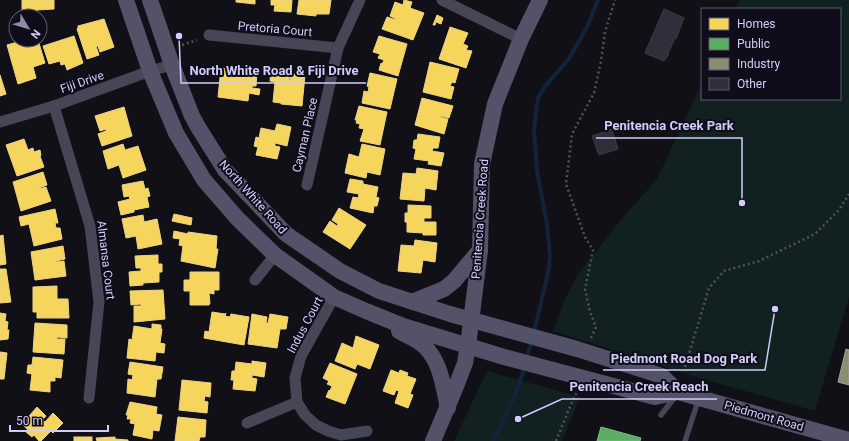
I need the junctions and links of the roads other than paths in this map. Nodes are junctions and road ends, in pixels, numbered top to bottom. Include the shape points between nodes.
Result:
1 (126, 0) edge
2 (150, 0) edge
3 (360, 0) edge
4 (442, 0) edge
5 (540, 0) edge
6 (209, 35) dead end
7 (521, 39) junction
8 (338, 48) junction
9 (172, 65) junction
10 (150, 71) junction
11 (54, 106) junction
12 (0, 122) edge
13 (307, 185) dead end
14 (480, 250) junction
15 (275, 255) junction
16 (255, 280) dead end
17 (334, 297) junction
18 (412, 302) junction
19 (386, 319) junction
20 (472, 320) junction
21 (512, 331) joint
22 (468, 346) junction
23 (504, 357) joint
24 (678, 392) junction
25 (89, 398) dead end
26 (699, 398) junction
27 (297, 402) junction
28 (448, 408) junction
29 (662, 415) dead end
30 (247, 423) dead end
31 (367, 432) dead end
32 (840, 439) edge
33 (433, 441) edge
34 (685, 441) edge

1 - 10 main road, North White Road
2 - 9 main road, North White Road
3 - 8 street, Cayman Place
4 - 7 street
5 - 7 main road, Penitencia Creek Road
6 - 8 street, Pretoria Court
7 - 14 main road, Penitencia Creek Road via 495,104 482,164
8 - 13 street, Cayman Place
9 - 10 street, Fiji Drive
9 - 18 main road, North White Road via 192,116 225,170 286,234 340,270 380,291
10 - 11 street, Fiji Drive
10 - 15 main road, North White Road via 176,133 204,180 237,218
11 - 12 street, Fiji Drive
11 - 25 street, Almansa Court via 90,226 93,249 99,302
14 - 18 main road via 444,290
14 - 20 main road, Penitencia Creek Road
15 - 16 street
15 - 17 main road, North White Road
17 - 19 main road, North White Road
17 - 27 street, Indus Court via 301,356 296,378
18 - 20 main road, North White Road
19 - 22 main road, North White Road
19 - 28 main road via 401,332 423,345 435,359
20 - 21 main road, North White Road
20 - 22 main road, Penitencia Creek Road
21 - 24 main road, Piedmont Road via 662,376
22 - 23 main road, North White Road
22 - 28 main road, Penitencia Creek Road via 465,363
23 - 24 main road, Piedmont Road via 655,396
24 - 26 main road, Piedmont Road
24 - 29 lane
26 - 32 main road, Piedmont Road
26 - 34 lane
27 - 30 street
27 - 31 street via 305,415 328,432 341,435
28 - 33 main road, Penitencia Creek Road

